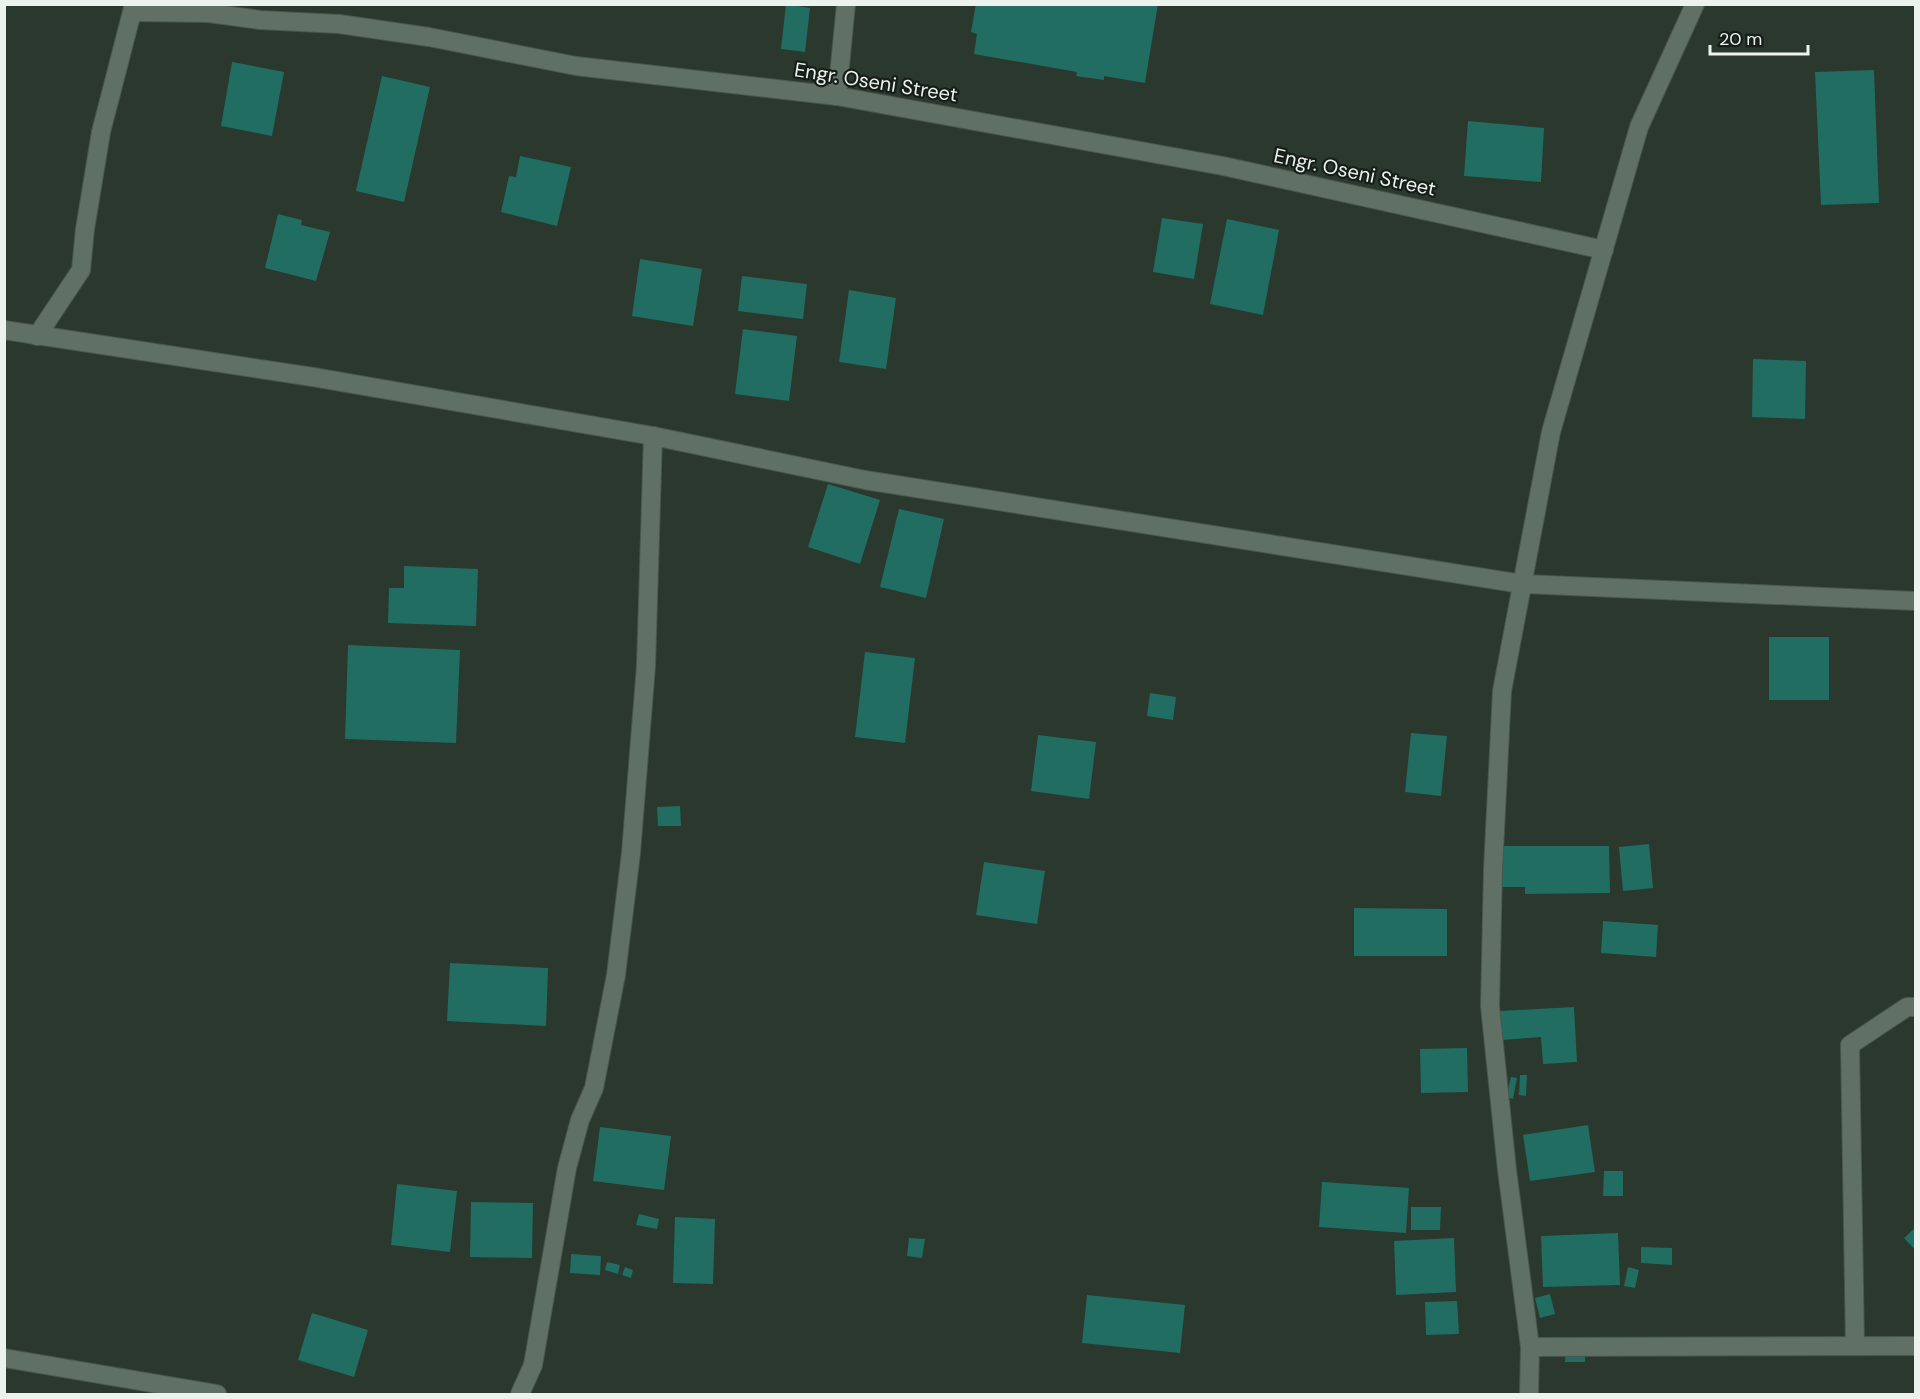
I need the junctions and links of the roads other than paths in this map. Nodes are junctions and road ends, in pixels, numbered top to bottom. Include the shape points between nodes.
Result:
1 (846, 4) edge
2 (1695, 4) edge
3 (134, 8) edge
4 (837, 96) junction
5 (1604, 250) junction
6 (4, 330) edge
7 (37, 336) junction
8 (653, 436) junction
9 (1522, 584) junction
10 (1916, 601) edge
11 (1916, 1007) edge
12 (1855, 1346) junction
13 (1916, 1346) edge
14 (1530, 1347) junction
15 (4, 1358) edge
16 (217, 1395) edge
17 (520, 1395) edge
18 (1529, 1395) edge

1 - 4 street
2 - 5 street via 1639,127
3 - 4 street, Engr. Oseni Street via 339,24 576,66
3 - 7 street via 101,132 81,270
4 - 5 street, Engr. Oseni Street via 1223,166
5 - 9 street via 1551,432
6 - 7 street
7 - 8 street via 313,377
8 - 9 street via 865,480
8 - 17 street via 646,666 631,853 616,975 594,1088 580,1120 567,1168 533,1365
9 - 10 street
9 - 14 street via 1502,691 1490,1006
11 - 12 street via 1907,1007 1850,1045
12 - 13 street
12 - 14 street
14 - 18 street
15 - 16 street

